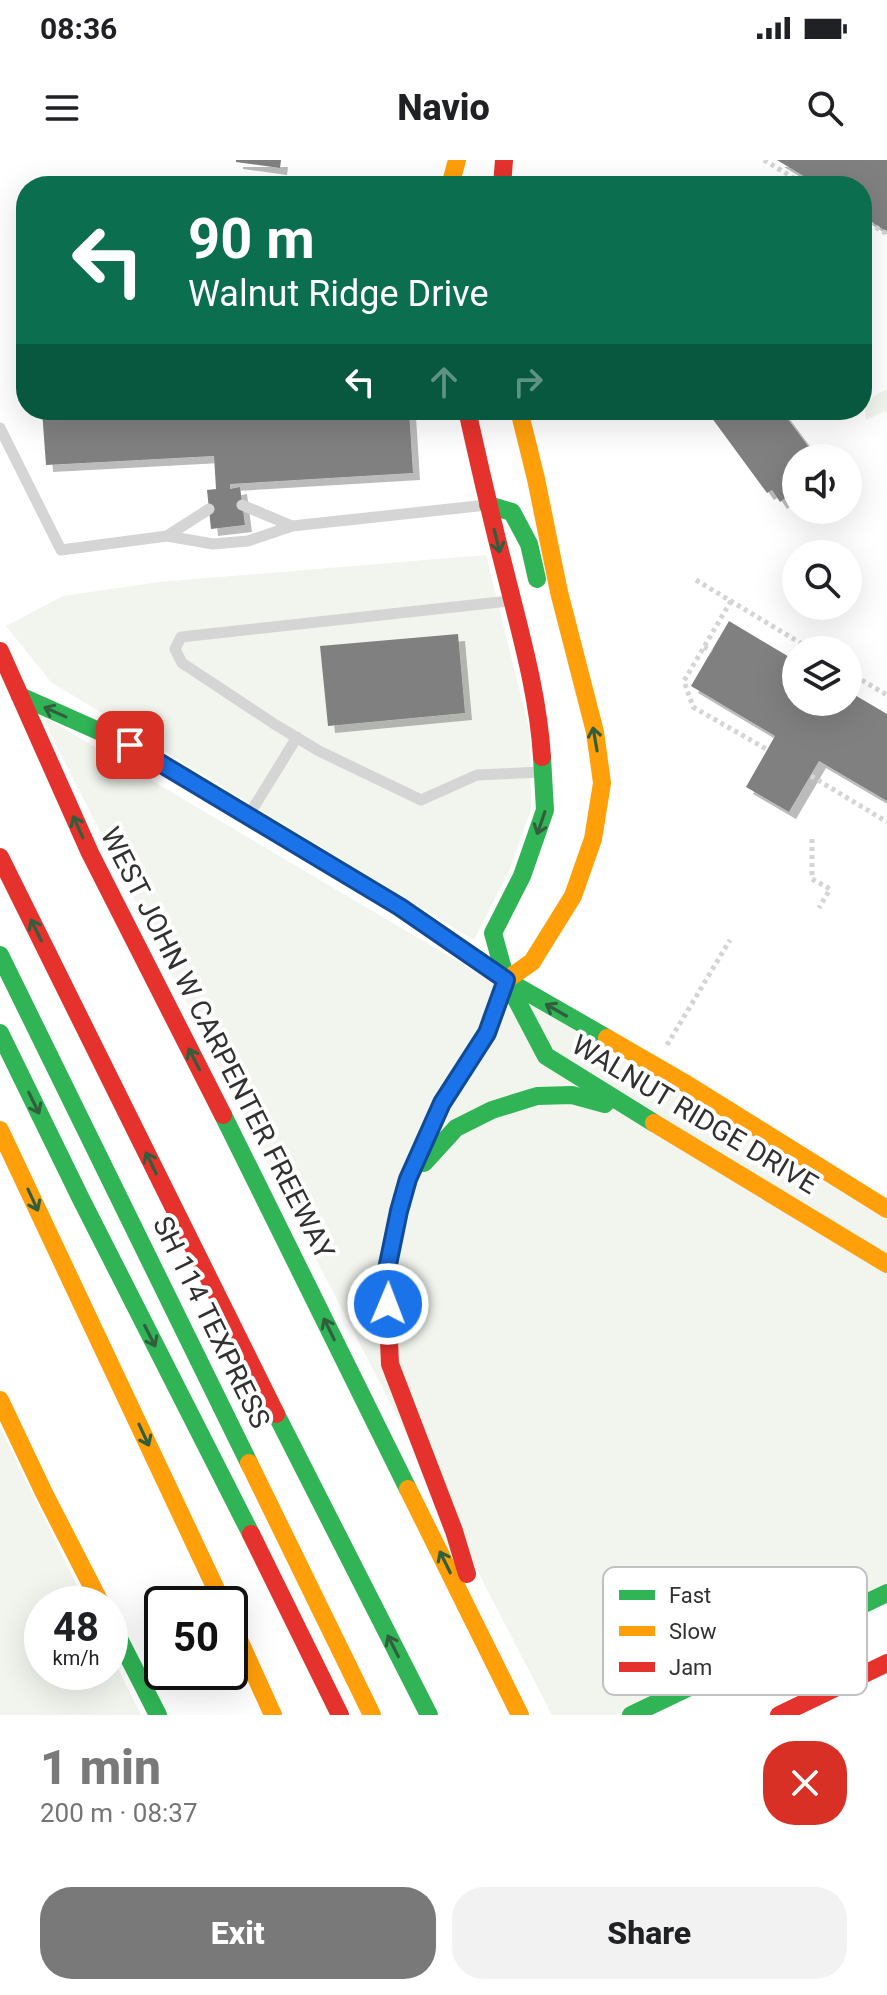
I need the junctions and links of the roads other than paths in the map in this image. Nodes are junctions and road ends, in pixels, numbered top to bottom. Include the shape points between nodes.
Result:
1 (469, 420) edge
2 (521, 420) edge
3 (0, 428) edge
4 (242, 505) dead end
5 (488, 505) junction
6 (209, 509) dead end
7 (292, 526) junction
8 (167, 536) junction
9 (512, 600) junction
10 (0, 651) edge
11 (579, 671) junction
12 (20, 696) junction
13 (297, 737) junction
14 (543, 772) junction
15 (249, 816) junction
16 (0, 857) edge
17 (0, 955) edge
18 (506, 980) junction
19 (0, 1033) edge
20 (637, 1113) junction
21 (0, 1130) edge
22 (408, 1179) junction
23 (887, 1209) edge
24 (887, 1264) edge
25 (0, 1400) edge
26 (241, 1513) junction
27 (92, 1586) edge
28 (215, 1586) edge
29 (887, 1593) edge
30 (867, 1603) edge
31 (267, 1606) dead end
32 (128, 1656) edge
33 (493, 1656) junction
34 (248, 1660) edge
35 (887, 1663) edge
36 (867, 1673) edge
37 (673, 1695) edge
38 (821, 1695) edge
39 (158, 1715) edge
40 (273, 1715) edge
41 (340, 1715) edge
42 (372, 1715) edge
43 (429, 1715) edge
44 (520, 1715) edge
45 (631, 1715) edge
46 (779, 1715) edge

1 - 5 main road
2 - 11 main road
3 - 8 lane via 61,550
4 - 7 lane
5 - 7 lane
5 -> 9 main road
5 - 11 main road via 512,512 529,544 543,603
6 - 8 lane
7 - 8 lane via 248,541 213,544
9 - 13 lane via 181,637 175,649 182,663
9 - 14 main road via 527,658
10 - 12 main road, WEST JOHN W CARPENTER FREEWAY
18 -> 11 main road via 532,962 573,896 593,839 602,783
15 -> 12 main road, WALNUT RIDGE DRIVE via 130,745
33 -> 12 main road, WEST JOHN W CARPENTER FREEWAY via 90,853
13 - 14 lane via 421,800 477,775
13 - 15 lane
14 -> 18 main road via 545,810 522,876 493,933
15 - 18 main road, WALNUT RIDGE DRIVE via 400,907
43 -> 16 main road
17 - 42 main road, SH 114 TEXPRESS
18 - 20 main road, WALNUT RIDGE DRIVE via 546,1056
18 - 22 main road via 487,1033 442,1103
23 -> 18 main road, WALNUT RIDGE DRIVE
19 -> 26 main road
20 - 22 main road via 572,1095 537,1096 456,1128
20 - 24 main road, WALNUT RIDGE DRIVE
21 -> 28 main road
22 - 33 main road via 386,1274 390,1364 454,1531
25 - 27 main road
26 - 31 main road via 250,1565
26 - 41 main road
29 - 30 main road
32 - 39 main road
33 - 44 main road, WEST JOHN W CARPENTER FREEWAY
34 - 40 main road
35 - 36 main road
37 - 45 main road
38 - 46 main road

